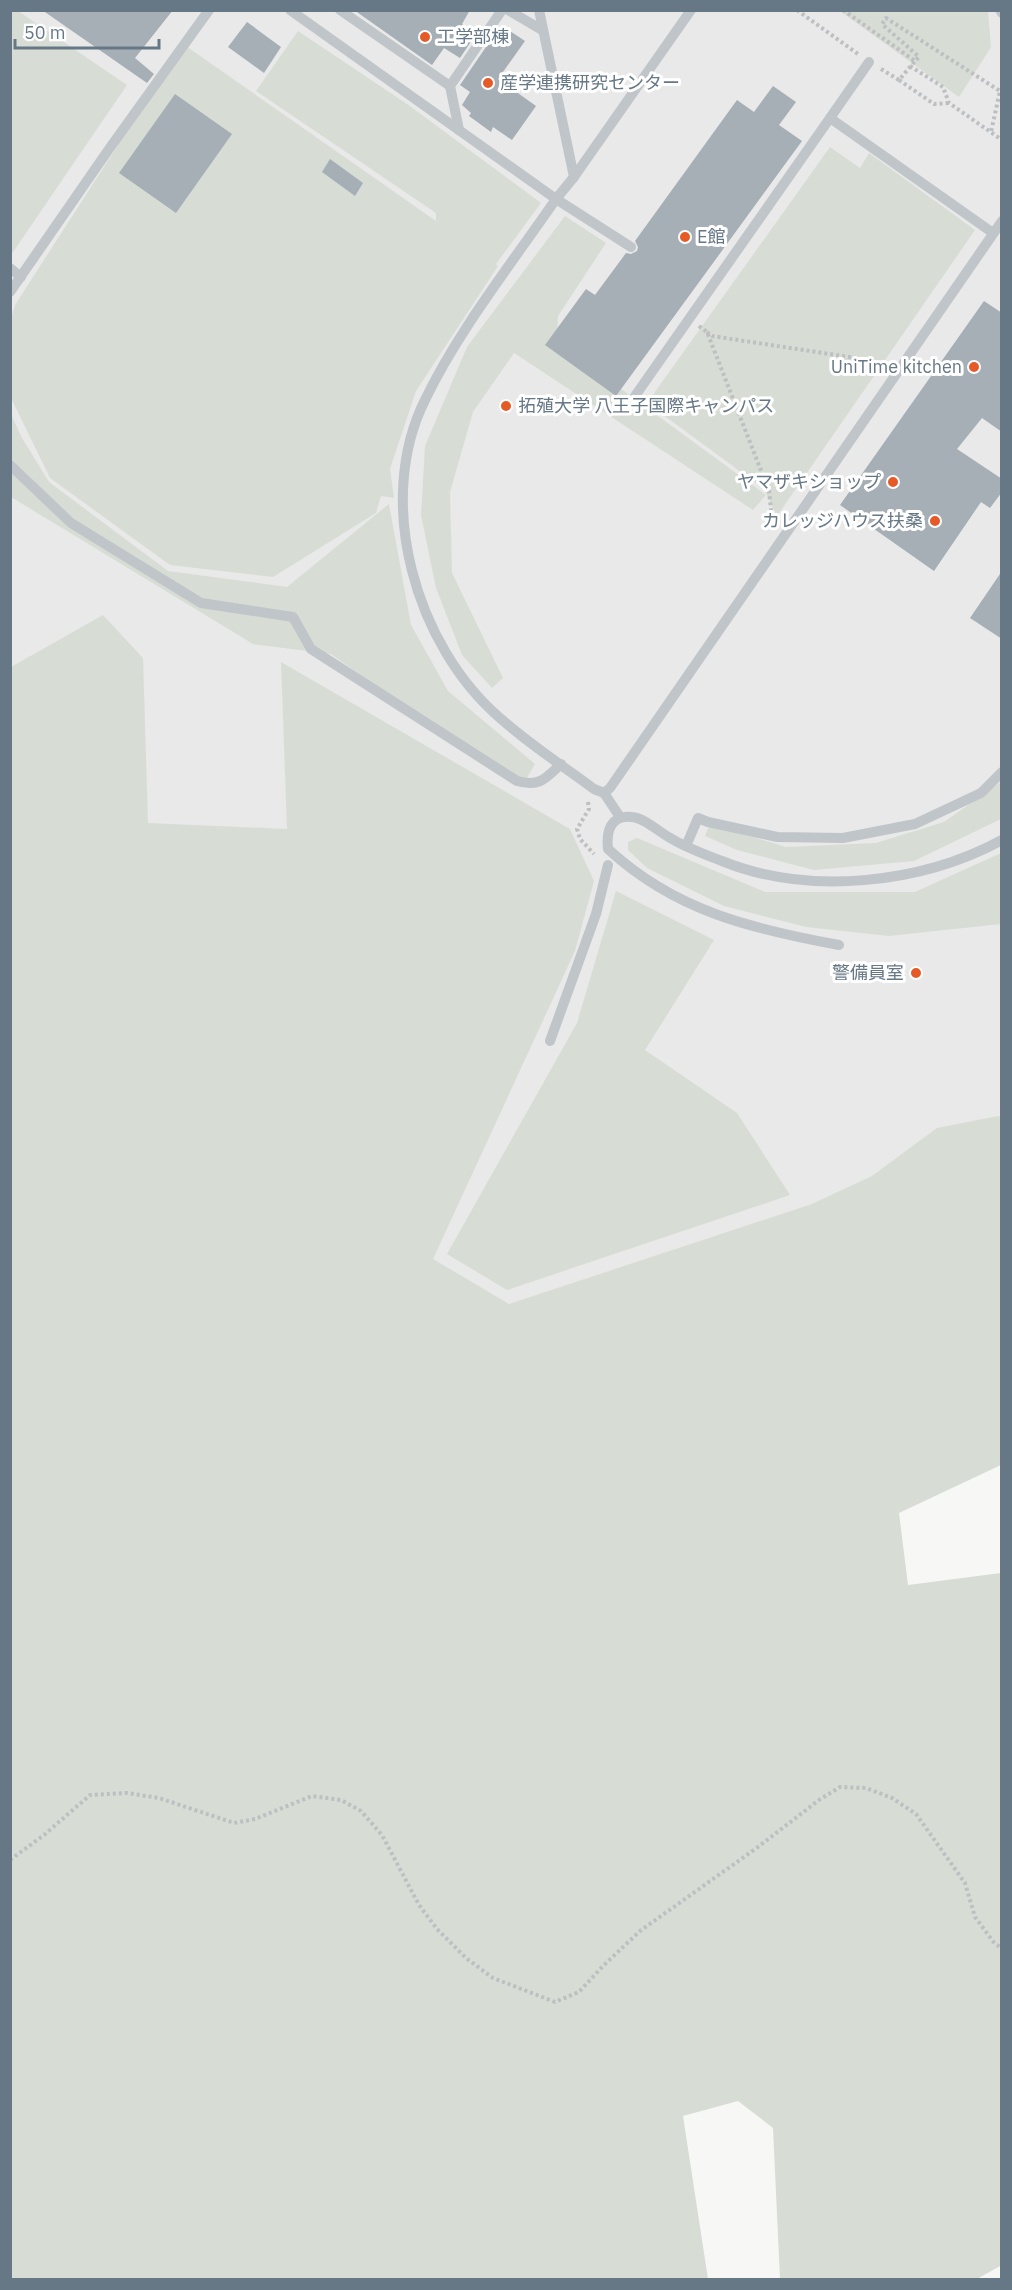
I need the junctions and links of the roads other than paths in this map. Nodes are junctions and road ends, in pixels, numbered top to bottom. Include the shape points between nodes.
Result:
1 (209, 10) edge
2 (290, 10) edge
3 (340, 10) edge
4 (502, 10) edge
5 (508, 10) edge
6 (539, 10) edge
7 (691, 10) edge
8 (542, 30) junction
9 (869, 62) dead end
10 (450, 86) junction
11 (830, 118) junction
12 (459, 130) junction
13 (574, 177) junction
14 (556, 199) junction
15 (1002, 221) edge
16 (993, 233) junction
17 (631, 247) dead end
18 (10, 268) edge
19 (21, 277) junction
20 (10, 292) edge
21 (635, 396) dead end
22 (10, 465) edge
23 (561, 764) junction
24 (1002, 772) edge
25 (604, 793) junction
26 (620, 816) junction
27 (1002, 840) edge
28 (686, 846) junction
29 (608, 865) dead end
30 (839, 945) dead end
31 (550, 1041) dead end

1 - 19 lane
2 - 12 lane
3 - 10 lane
4 - 10 lane
5 - 8 lane
6 - 8 lane
7 - 13 lane
8 - 13 lane
9 - 11 lane
10 - 12 lane
11 - 16 lane
11 - 21 lane
12 - 14 lane
13 - 14 lane
14 - 17 lane
14 - 23 lane via 448,357 424,402 410,440 404,509 420,602 453,666 499,718
15 - 16 lane
16 - 25 lane
18 - 19 lane
19 - 20 lane
22 - 23 lane via 71,523 201,603 293,617 311,649 517,781 542,781
23 - 25 lane
24 - 28 lane via 981,793 915,824 843,838 777,837 698,818
25 - 26 lane
26 - 28 lane via 635,817
26 - 30 lane via 611,823 608,849 638,875 711,914
27 - 28 lane via 921,871 849,881 764,874
29 - 31 lane via 596,914

